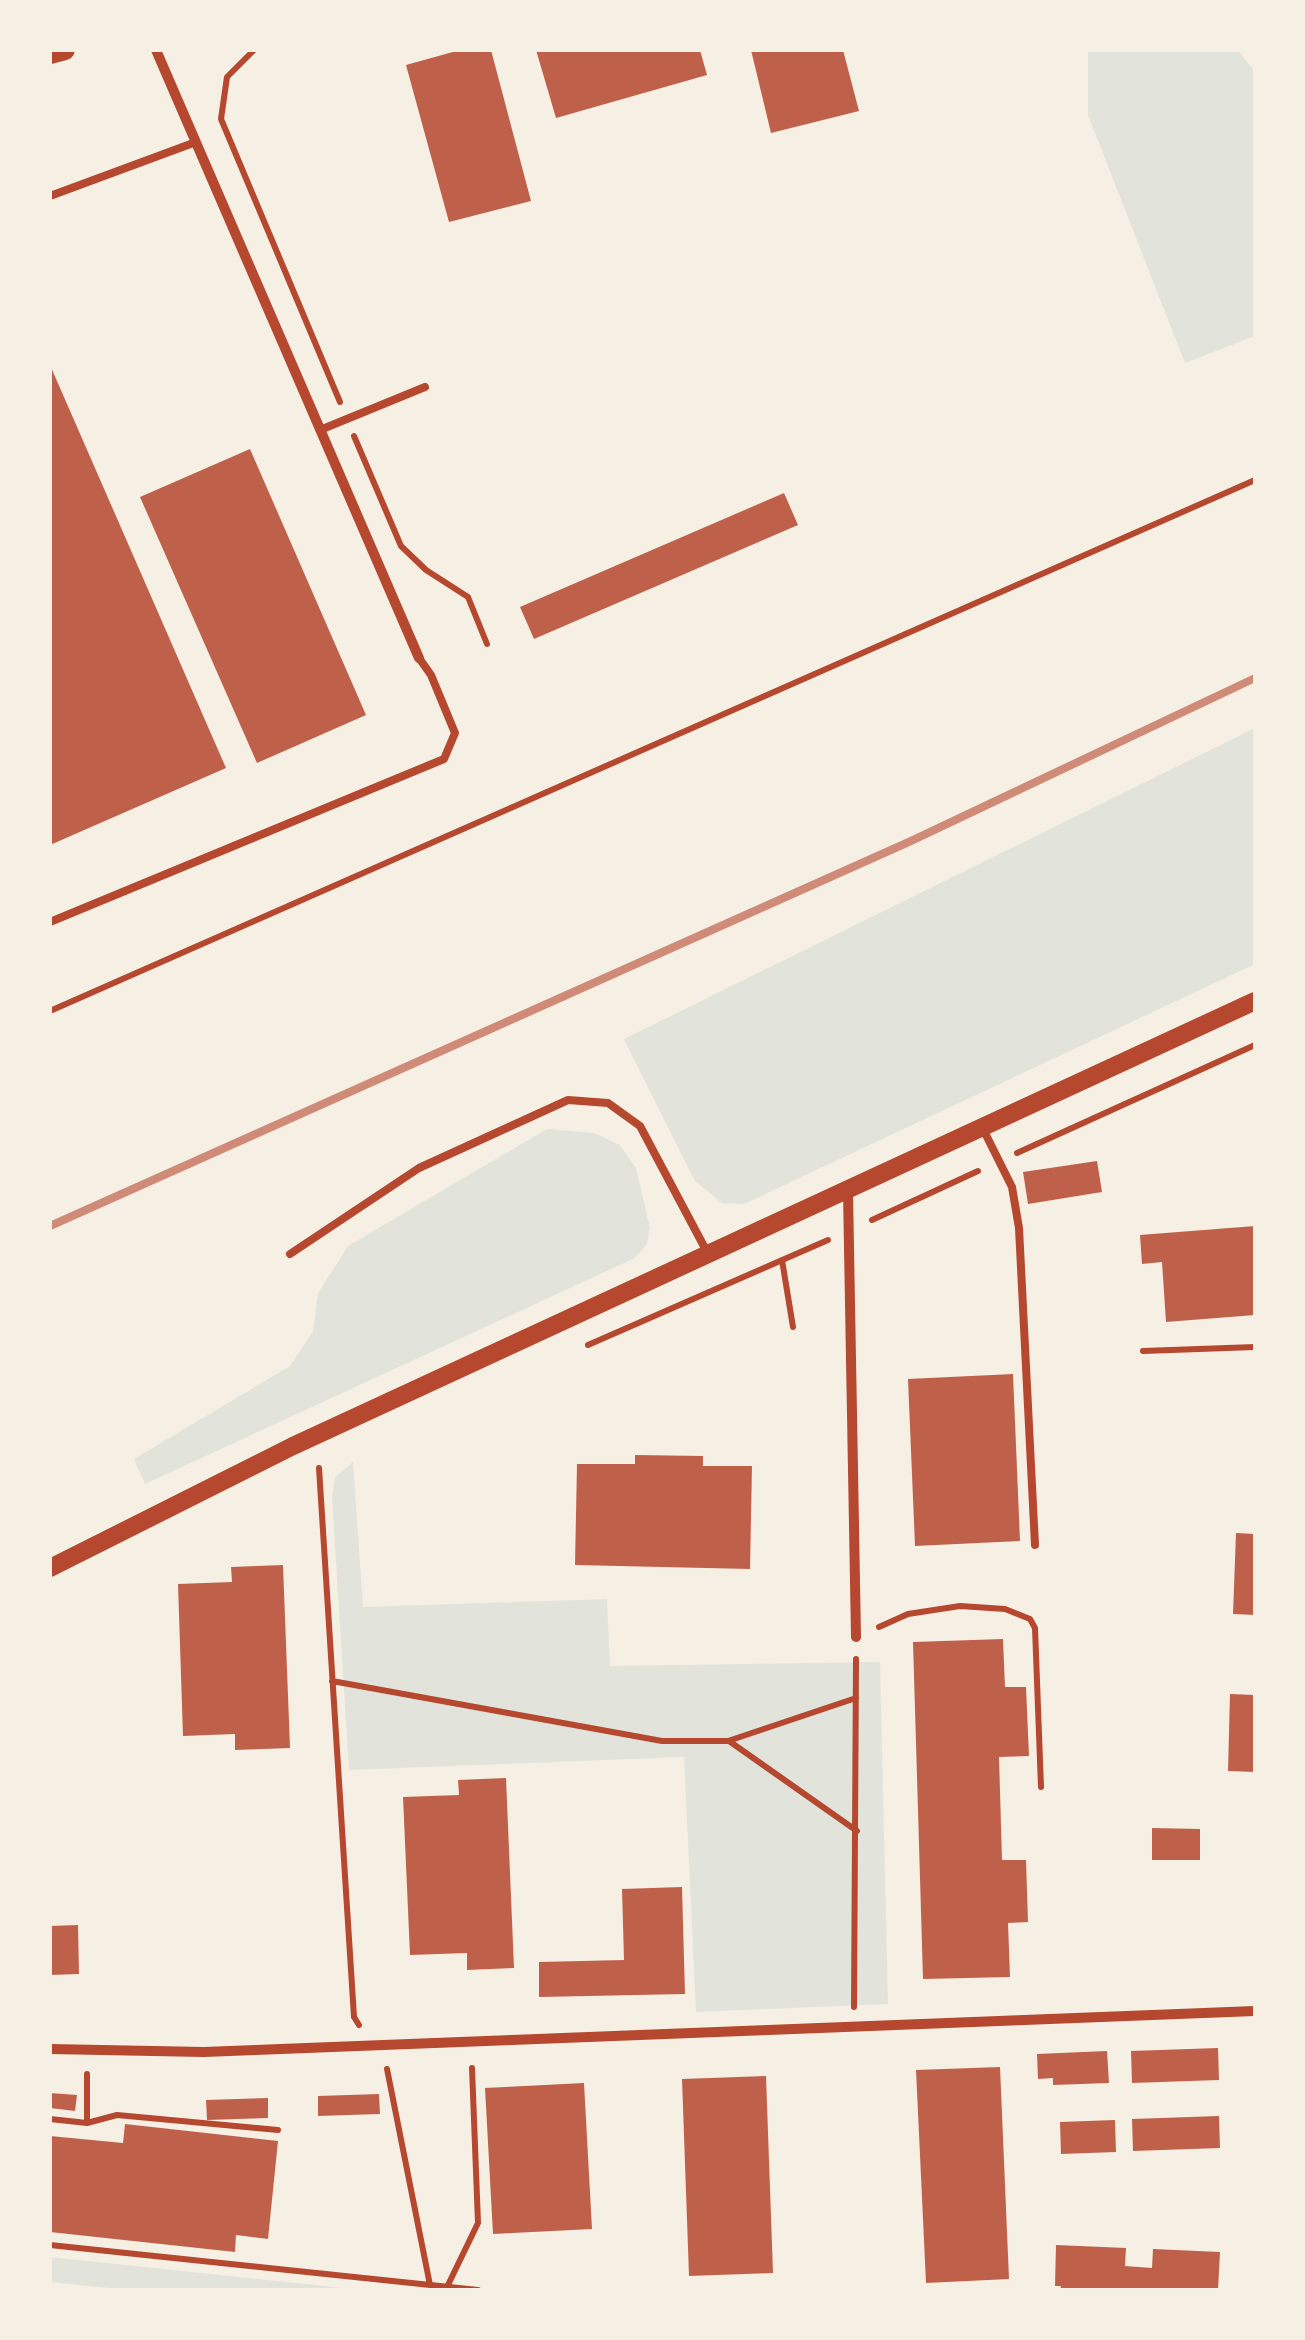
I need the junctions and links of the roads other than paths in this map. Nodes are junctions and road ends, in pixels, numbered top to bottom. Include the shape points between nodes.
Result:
1 (65, 50) edge
2 (156, 50) edge
3 (50, 54) edge
4 (196, 142) junction
5 (50, 196) edge
6 (425, 387) dead end
7 (320, 430) junction
8 (419, 658) joint
9 (50, 922) edge
10 (1255, 1000) edge
11 (983, 1129) junction
12 (848, 1192) junction
13 (290, 1254) dead end
14 (709, 1256) junction
15 (1035, 1545) dead end
16 (50, 1568) edge
17 (856, 1637) road end
18 (1255, 2011) edge
19 (50, 2048) edge

1 - 3 main road
2 - 4 street
4 - 5 lane
4 - 7 street
6 - 7 lane
7 - 8 street
8 - 9 lane via 455,733 444,759
10 - 11 street
11 - 12 street
11 - 15 lane via 1012,1186 1019,1228
12 - 14 street
12 - 17 street
13 - 14 lane via 419,1168 568,1100 608,1103 640,1126
14 - 16 street via 293,1446
18 - 19 street via 371,2045

